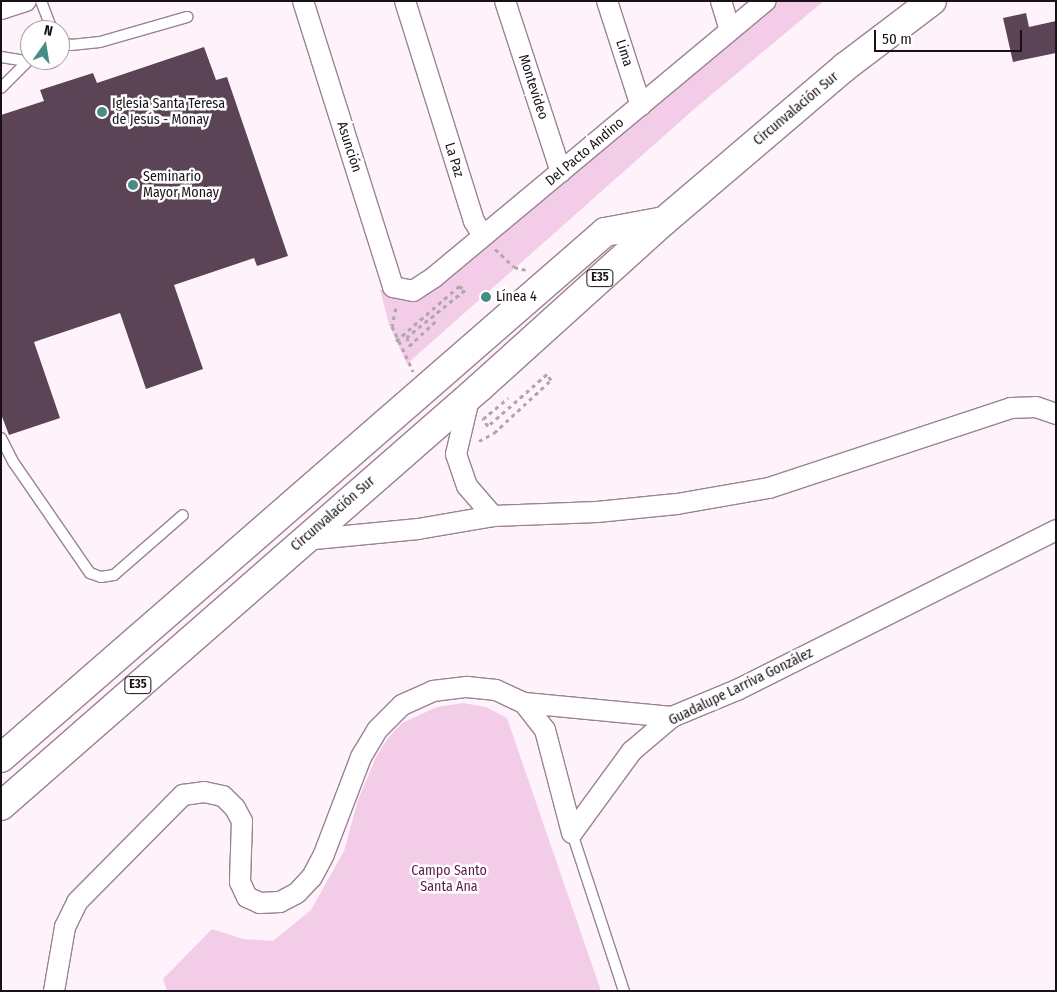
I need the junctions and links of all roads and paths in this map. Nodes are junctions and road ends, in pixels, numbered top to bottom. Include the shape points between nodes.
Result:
1 (26, 1) edge
2 (41, 1) edge
3 (303, 1) edge
4 (405, 1) edge
5 (505, 1) edge
6 (607, 1) edge
7 (721, 1) edge
8 (766, 1) edge
9 (932, 1) edge
10 (1, 8) edge
11 (188, 18) dead end
12 (48, 20) edge
13 (730, 30) junction
14 (70, 45) edge
15 (1, 57) edge
16 (20, 59) edge
17 (20, 68) edge
18 (1, 88) edge
19 (641, 106) junction
20 (561, 172) junction
21 (664, 221) junction
22 (483, 236) junction
23 (552, 277) junction
24 (399, 290) junction
25 (437, 320) dead end
26 (396, 341) junction
27 (426, 387) junction
28 (470, 395) junction
29 (508, 398) dead end
30 (1056, 414) edge
31 (1, 438) edge
32 (456, 454) junction
33 (183, 515) dead end
34 (493, 516) junction
35 (1056, 530) edge
36 (274, 564) junction
37 (524, 703) junction
38 (672, 717) junction
39 (1, 758) edge
40 (1, 806) edge
41 (572, 833) junction
42 (54, 991) edge
43 (624, 991) edge

1 - 10 street
2 - 12 lane
3 - 24 street, Asunción via 393,287
4 - 22 street, La Paz via 474,222
5 - 20 street, Montevideo
6 - 19 street, Lima
7 - 13 street
8 - 13 street, Del Pacto Andino
9 - 21 highway, Circunvalación Sur / E35 via 845,67
11 - 14 lane via 100,42
13 - 19 street, Del Pacto Andino
15 - 16 lane
17 - 18 lane
19 - 20 street, Del Pacto Andino
20 - 22 street, Del Pacto Andino
21 - 23 highway, Circunvalación Sur / E35 via 605,232
21 - 28 highway, Circunvalación Sur / E35
22 - 23 path via 514,268
22 - 24 street, Del Pacto Andino via 434,278 413,291
23 - 27 highway, Circunvalación Sur / E35
24 - 26 path via 392,326
25 - 26 path via 409,346 407,338 465,290 459,286
26 - 27 path via 407,364
27 - 39 highway, Circunvalación Sur / E35
28 - 32 street
28 - 36 highway, Circunvalación Sur / E35
29 - 32 path via 483,419 488,426 547,374 551,380 494,433
30 - 34 street via 1036,407 1011,408 769,488 677,504 597,512
31 - 33 lane via 14,464 90,573 101,577 114,574
32 - 34 street via 467,486
34 - 36 street via 418,529 305,538
35 - 38 street, Guadalupe Larriva González via 746,686
36 - 40 highway, Circunvalación Sur / E35
37 - 38 street
37 - 41 street via 544,730
37 - 42 street via 496,690 467,687 433,691 402,705 377,730 361,756 312,877 297,893 280,902 260,903 247,897 240,882 242,821 235,808 223,796 204,792 183,795 77,902 65,927
38 - 41 street, Guadalupe Larriva González via 632,751
41 - 43 lane

